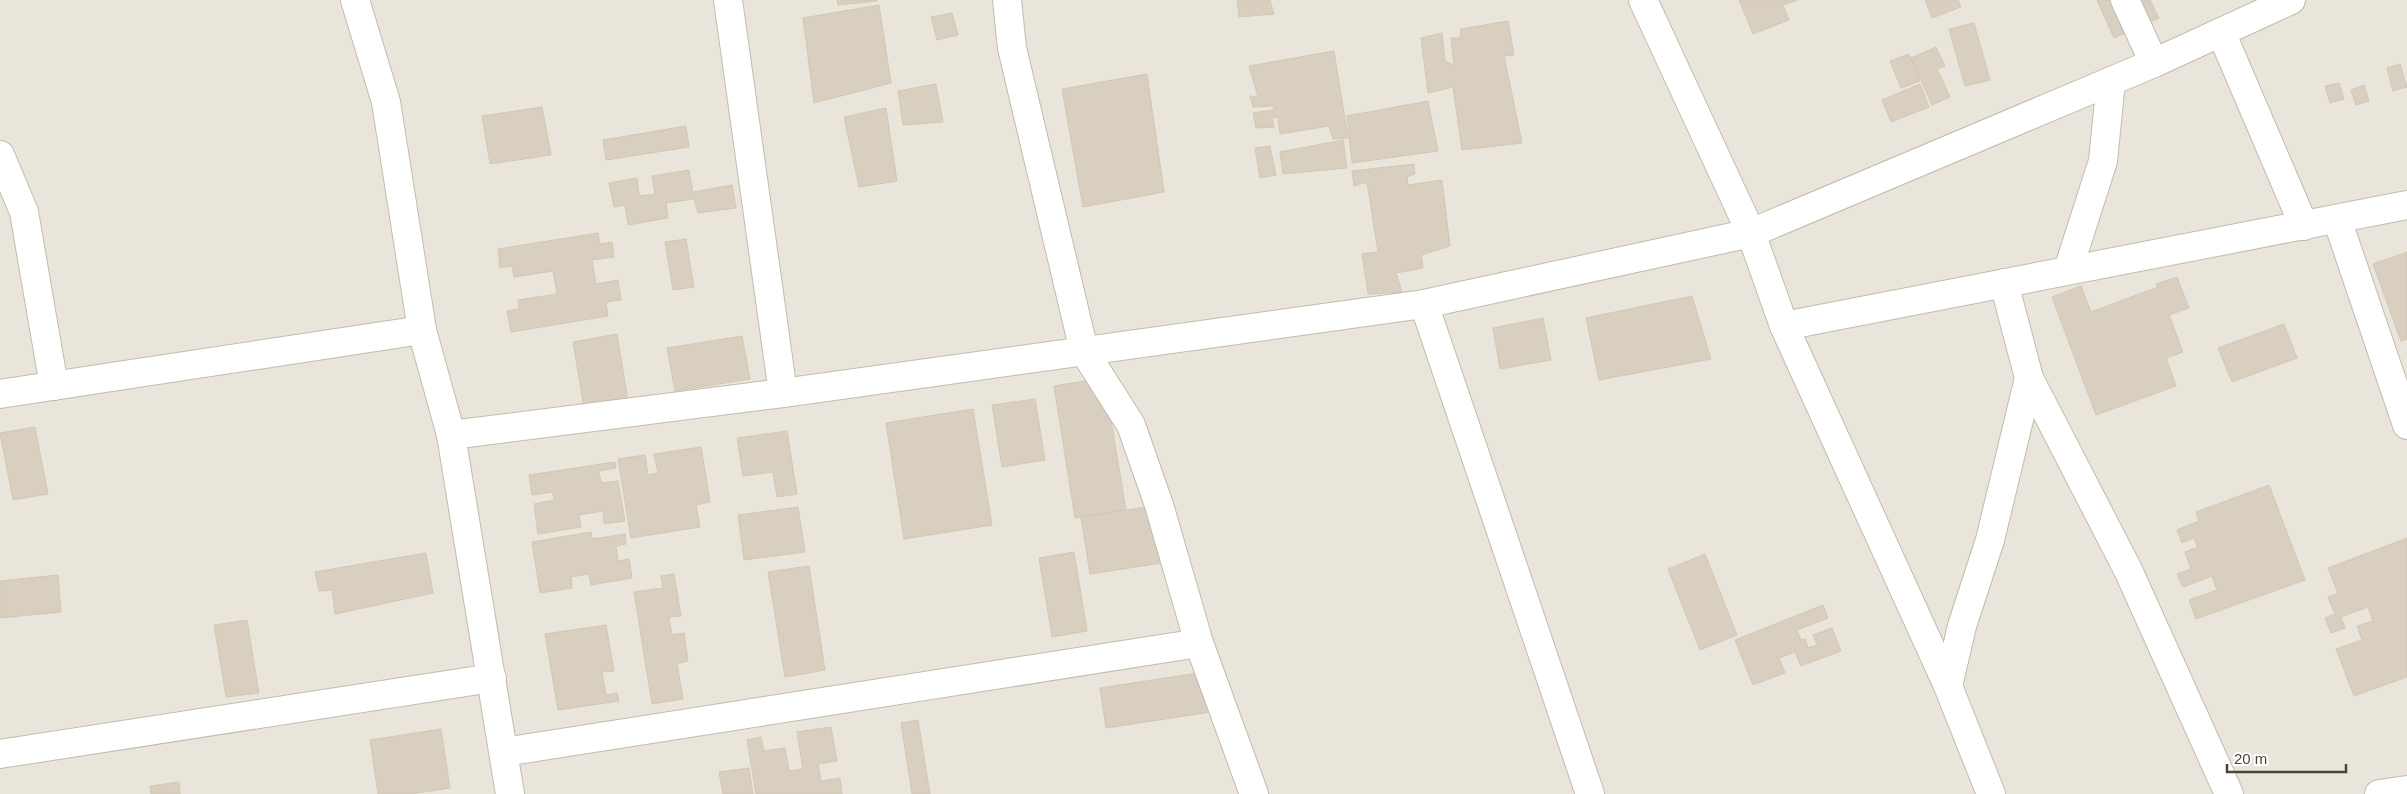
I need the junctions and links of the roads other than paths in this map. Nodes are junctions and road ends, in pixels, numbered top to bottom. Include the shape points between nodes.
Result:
1 (355, 0) edge
2 (728, 0) edge
3 (1007, 0) edge
4 (1643, 0) edge
5 (2125, 0) edge
6 (2291, 0) edge
7 (2221, 32) junction
8 (2154, 63) junction
9 (2111, 81) junction
10 (0, 155) edge
11 (2407, 205) edge
12 (2338, 219) junction
13 (2304, 226) junction
14 (1751, 233) junction
15 (2068, 270) junction
16 (2004, 283) junction
17 (1424, 304) junction
18 (1784, 326) junction
19 (422, 330) junction
20 (1084, 351) junction
21 (2030, 378) junction
22 (54, 386) junction
23 (783, 393) junction
24 (0, 394) edge
25 (2407, 425) edge
26 (451, 435) junction
27 (1199, 643) junction
28 (492, 678) junction
29 (1948, 686) junction
30 (504, 752) junction
31 (0, 754) edge
32 (2407, 790) edge
33 (510, 794) edge
34 (1254, 794) edge
35 (1590, 794) edge
36 (1991, 794) edge
37 (2229, 794) edge
38 (2380, 794) edge

1 - 19 street via 386,102
2 - 23 street
3 - 20 street via 1012,48
4 - 14 street
5 - 8 street
6 - 7 street
7 - 8 street
7 - 13 street
8 - 9 street
9 - 14 street
9 - 15 street via 2103,161
10 - 22 street via 24,212
11 - 12 street
12 - 13 street
12 - 25 street
13 - 15 street
14 - 17 street
14 - 18 street
15 - 16 street
16 - 18 street
16 - 21 street
17 - 20 street
17 - 35 street
18 - 29 street
19 - 22 street
19 - 26 street
20 - 23 street
20 - 27 street via 1132,425
21 - 29 street via 1990,540 1962,626
21 - 37 street via 2128,570
22 - 24 street
23 - 26 street
26 - 28 street
27 - 30 street
27 - 34 street
28 - 30 street
28 - 31 street
29 - 36 street
30 - 33 street
32 - 38 street

